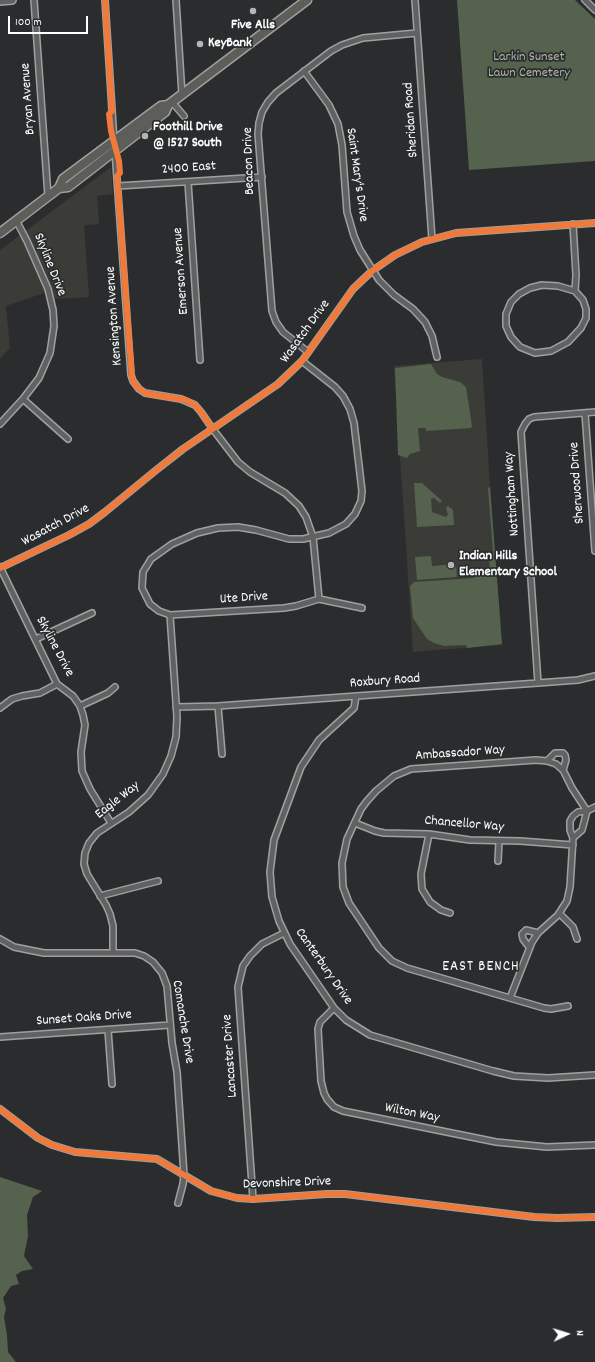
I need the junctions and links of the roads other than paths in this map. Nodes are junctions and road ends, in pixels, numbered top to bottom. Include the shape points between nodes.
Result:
1 (12, 0) edge
2 (34, 0) edge
3 (105, 0) edge
4 (176, 0) edge
5 (415, 0) edge
6 (585, 0) edge
7 (0, 1) edge
8 (303, 2) edge
9 (595, 10) edge
10 (418, 33) junction
11 (304, 71) junction
12 (182, 95) junction
13 (170, 104) junction
14 (184, 116) dead end
15 (114, 141) junction
16 (115, 151) junction
17 (262, 177) junction
18 (188, 182) junction
19 (118, 186) junction
20 (59, 188) junction
21 (48, 196) junction
22 (16, 220) junction
23 (595, 222) edge
24 (572, 224) junction
25 (0, 233) edge
26 (432, 239) junction
27 (372, 271) junction
28 (575, 291) junction
29 (308, 352) junction
30 (437, 357) dead end
31 (200, 360) dead end
32 (302, 361) junction
33 (23, 399) junction
34 (595, 412) edge
35 (585, 413) junction
36 (0, 424) edge
37 (212, 428) junction
38 (68, 439) dead end
39 (313, 537) junction
40 (595, 551) edge
41 (0, 567) edge
42 (319, 600) junction
43 (362, 608) dead end
44 (92, 613) dead end
45 (170, 615) junction
46 (36, 639) junction
47 (595, 676) edge
48 (57, 684) junction
49 (538, 684) junction
50 (115, 687) dead end
51 (356, 696) junction
52 (80, 706) junction
53 (218, 706) junction
54 (176, 707) junction
55 (0, 708) edge
56 (222, 754) dead end
57 (547, 761) junction
58 (562, 770) junction
59 (595, 807) edge
60 (587, 811) junction
61 (111, 823) junction
62 (355, 823) junction
63 (429, 834) junction
64 (573, 838) junction
65 (499, 841) junction
66 (573, 845) junction
67 (498, 861) dead end
68 (158, 881) dead end
69 (100, 896) junction
70 (450, 913) dead end
71 (560, 913) junction
72 (284, 933) junction
73 (538, 933) junction
74 (577, 939) dead end
75 (1, 943) edge
76 (530, 947) junction
77 (113, 952) junction
78 (510, 998) junction
79 (568, 1006) dead end
80 (334, 1008) junction
81 (170, 1025) junction
82 (108, 1030) junction
83 (0, 1037) edge
84 (595, 1076) edge
85 (112, 1084) dead end
86 (0, 1109) edge
87 (595, 1145) edge
88 (184, 1175) junction
89 (253, 1199) junction
90 (178, 1203) dead end
91 (595, 1217) edge

1 - 7 street
2 - 21 street, Bryan Avenue
3 - 15 street
4 - 12 street
5 - 10 street, Sheridan Road
6 - 9 street
8 - 12 main road
10 - 11 street, Beacon Drive via 356,39 336,48
10 - 26 street, Sheridan Road
11 - 17 street, Beacon Drive via 271,97 262,112 258,134
11 - 27 street, Saint Mary's Drive via 329,105 338,124 349,220 360,250
12 - 13 main road
13 - 14 street
13 - 15 main road via 161,106
13 - 16 main road via 165,112
15 - 20 main road via 63,180
16 - 19 street, Kensington Avenue
16 - 20 main road via 68,187
17 - 18 street, 2400 East
17 - 29 street, Beacon Drive via 272,311 283,332
18 - 19 street, 2400 East
18 - 31 street, Emerson Avenue
19 - 37 street, Kensington Avenue via 133,381 145,393 181,399 195,405
20 - 21 main road
21 - 22 main road
22 - 25 main road
22 - 33 street, Skyline Drive via 48,289 54,326 45,366
23 - 24 street, Wasatch Drive
24 - 26 street, Wasatch Drive via 469,231
24 - 28 street
26 - 27 street, Wasatch Drive via 395,255
27 - 29 street, Wasatch Drive via 345,298
27 - 30 street, Saint Mary's Drive via 386,288 422,318 432,336
28 - 28 street via 583,300 586,318 568,342 551,351 535,353 520,346 511,337 506,326 506,314 511,302 519,294 530,288 548,285
29 - 32 street, Wasatch Drive
32 - 37 street, Wasatch Drive via 278,384
32 - 39 street via 335,387 348,405 354,423 362,491 360,505 350,521 329,533
33 - 36 street, Skyline Drive
33 - 38 street
34 - 35 street
35 - 40 street, Sherwood Drive
35 - 49 street, Nottingham Way via 534,417 529,419 522,429
37 - 39 street, Kensington Avenue via 244,466 285,493 299,506
37 - 41 street, Wasatch Drive via 84,527
39 - 42 street, Kensington Avenue
39 - 45 street via 294,540 256,530 228,527 197,533 172,544 148,562 142,582 144,594 150,604
41 - 46 street, Skyline Drive
42 - 43 street
42 - 45 street, Ute Drive via 290,608
44 - 46 street
45 - 54 street, Eagle Way
46 - 48 street, Skyline Drive
47 - 49 street, Roxbury Road
48 - 52 street, Skyline Drive via 73,696
48 - 55 street via 40,693 12,699
49 - 51 street, Roxbury Road
50 - 52 street
51 - 53 street, Roxbury Road
51 - 72 street, Canterbury Drive via 354,708 319,740 306,758 276,831 270,860 271,884 275,909
52 - 61 street, Skyline Drive via 85,725 81,752 82,771
53 - 54 street, Roxbury Road
53 - 56 street
54 - 61 street, Eagle Way via 177,727 174,746 163,774 142,801
57 - 58 street, Ambassador Way via 556,764
57 - 58 street, Ambassador Way via 555,753 562,753 566,760
57 - 62 street, Ambassador Way via 418,768 405,771 390,779 371,796
58 - 60 street, Ambassador Way
59 - 60 street
60 - 64 street via 583,828
60 - 64 street via 578,812 571,818 569,827
61 - 69 street, Eagle Way via 92,837 84,859 87,874
62 - 63 street, Chancellor Way via 379,832
62 - 78 street, Ambassador Way via 343,855 343,887 352,909 379,948 392,961 407,968
63 - 65 street, Chancellor Way via 465,840
63 - 70 street via 421,874 422,889 430,902
64 - 66 street
65 - 66 street, Chancellor Way
65 - 67 street
66 - 71 street via 569,892
68 - 69 street
69 - 77 street, Eagle Way via 112,921
71 - 73 street
71 - 74 street via 571,923
72 - 80 street, Canterbury Drive
72 - 89 street, Lancaster Drive via 262,944 250,956 243,966 238,987
73 - 76 street
73 - 76 street via 526,930 522,934 522,939
75 - 77 street, Comanche Drive via 19,949 48,953
76 - 78 street
77 - 81 street, Comanche Drive via 139,954 158,967 167,986
78 - 79 street, Ambassador Way via 551,1009
80 - 84 street, Canterbury Drive via 346,1020 370,1035 493,1071 536,1078
80 - 87 street, Wilton Way via 320,1022 318,1029 322,1081 327,1099 343,1112 496,1142 547,1147
81 - 82 street, Sunset Oaks Drive
81 - 88 street, Comanche Drive via 177,1066
82 - 83 street, Sunset Oaks Drive
82 - 85 street
86 - 88 street, Devonshire Drive via 38,1138 52,1145 75,1152 157,1159
88 - 89 street, Devonshire Drive via 211,1191 237,1198
88 - 90 street, Comanche Drive
89 - 91 street, Devonshire Drive via 345,1194 534,1217

